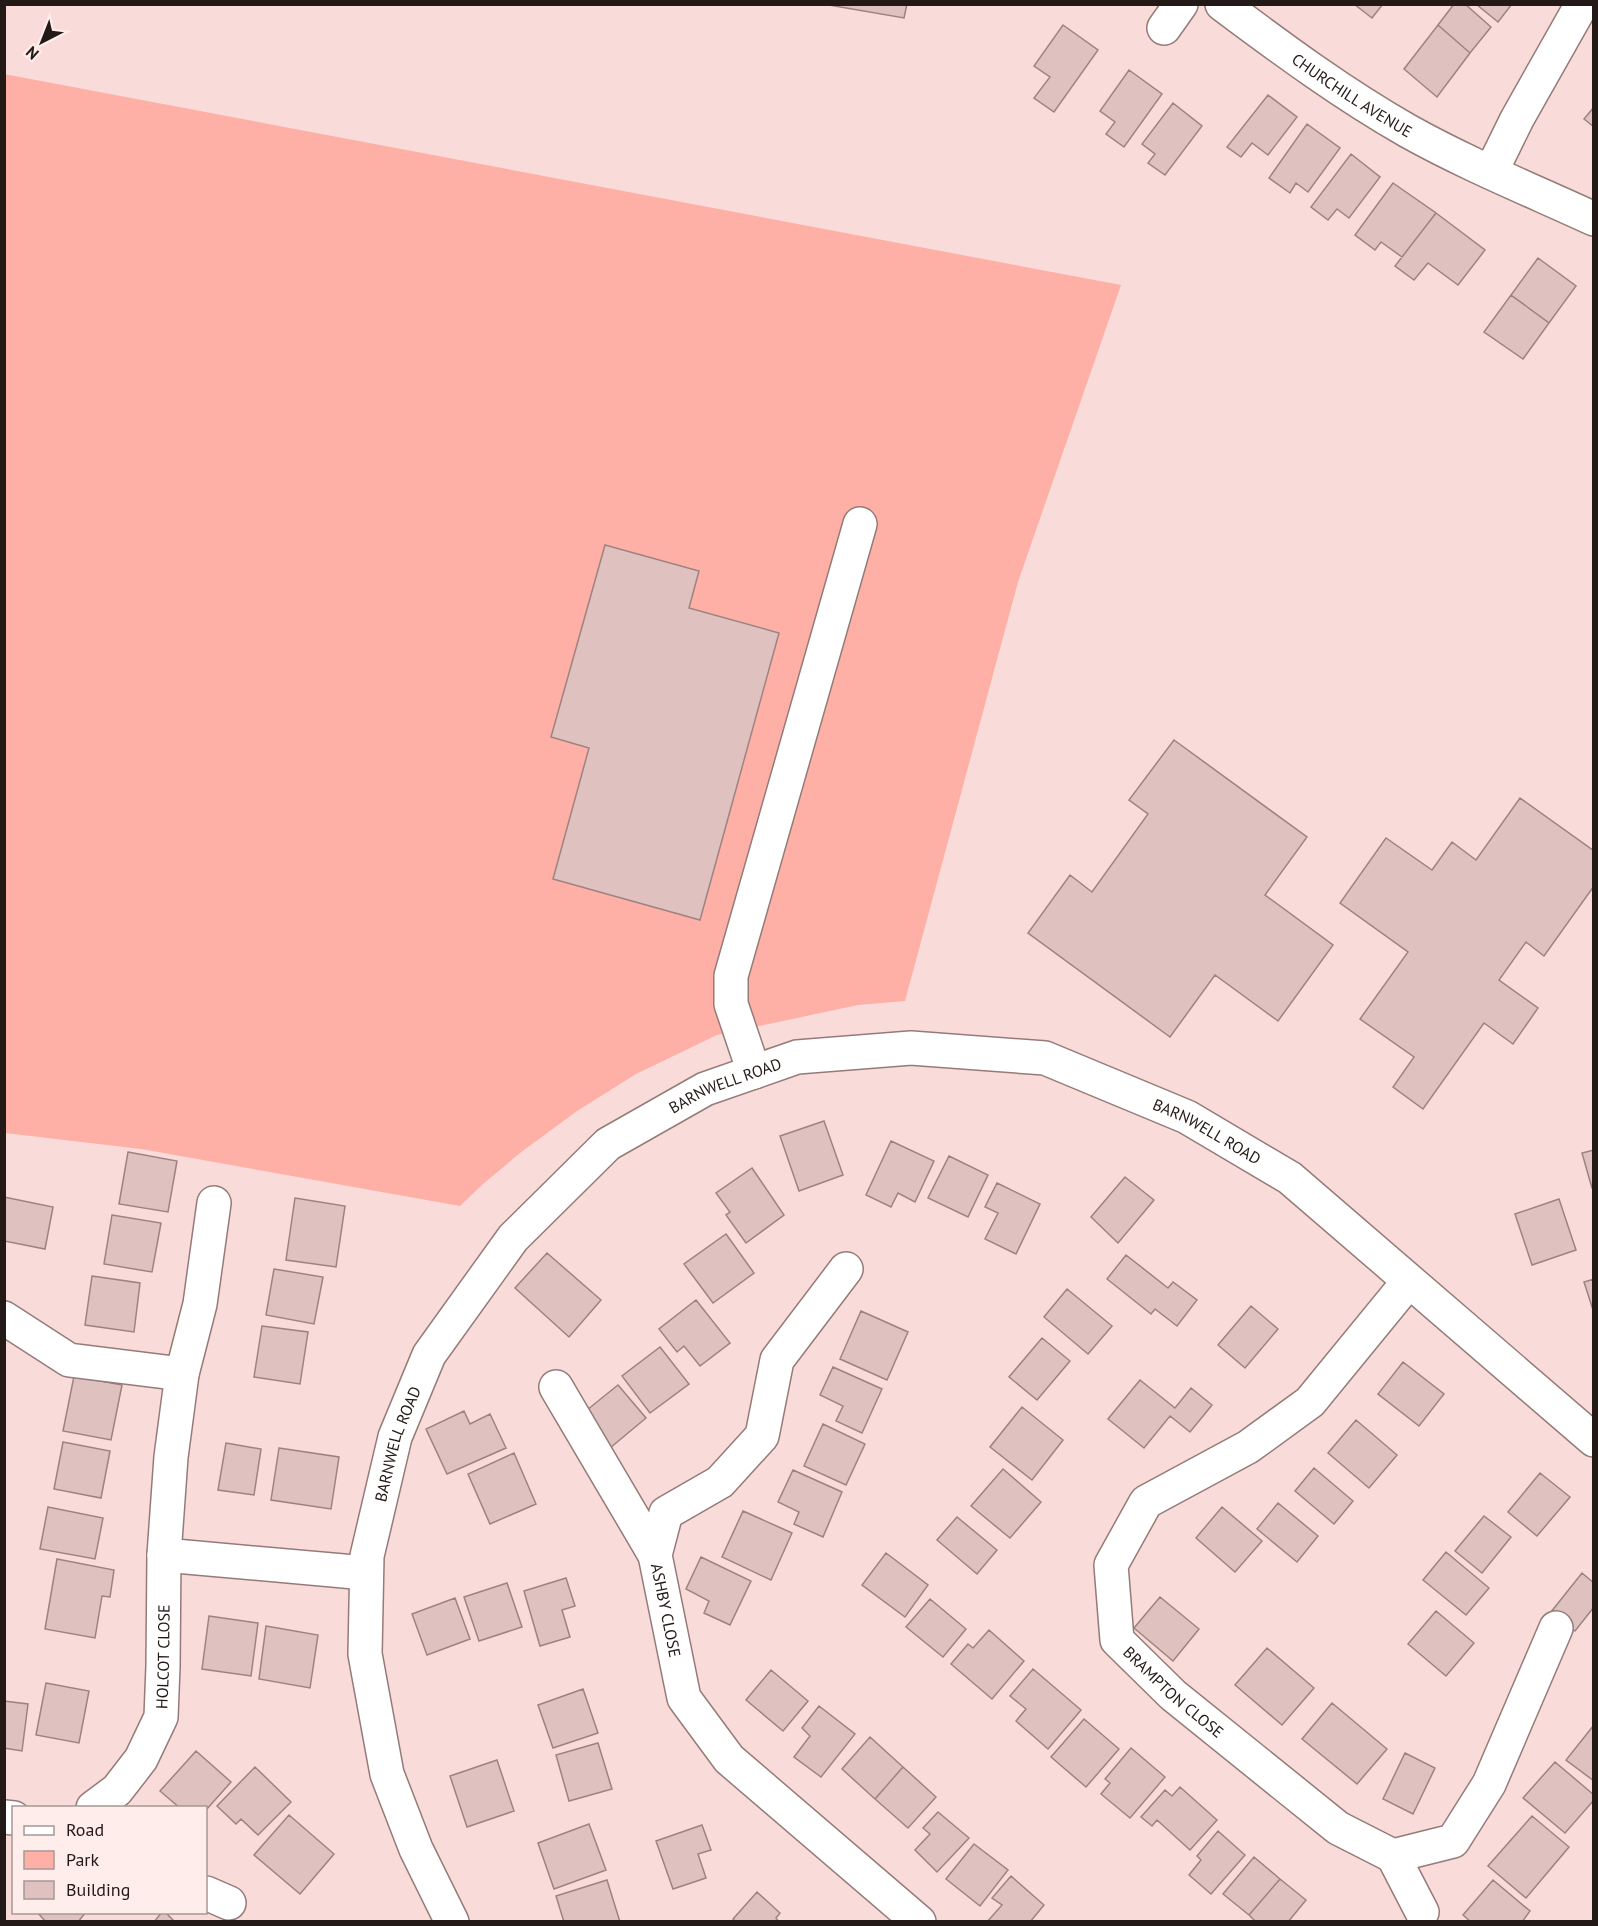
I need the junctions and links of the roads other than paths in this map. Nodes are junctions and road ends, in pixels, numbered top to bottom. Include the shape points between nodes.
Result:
1 (1222, 4) edge
2 (1582, 4) edge
3 (1491, 172) junction
4 (1593, 219) edge
5 (860, 524) dead end
6 (754, 1071) junction
7 (214, 1203) dead end
8 (846, 1269) dead end
9 (1409, 1281) junction
10 (4, 1318) edge
11 (182, 1374) junction
12 (556, 1387) dead end
13 (1593, 1440) edge
14 (164, 1555) junction
15 (655, 1555) junction
16 (366, 1573) junction
17 (1556, 1628) dead end
18 (96, 1806) edge
19 (1393, 1856) junction
20 (1422, 1912) dead end
21 (452, 1922) edge
22 (919, 1922) edge

1 - 3 street, CHURCHILL AVENUE via 1348,95 1408,131
2 - 3 street
3 - 4 street, CHURCHILL AVENUE
5 - 6 street via 731,976 731,1004
6 - 9 street, BARNWELL ROAD via 797,1057 911,1048 1044,1058 1186,1117 1290,1178
6 - 16 street, BARNWELL ROAD via 705,1089 608,1144 513,1238 429,1355 395,1437
7 - 11 street, HOLCOT CLOSE via 200,1304
8 - 15 street, ASHBY CLOSE via 777,1360 762,1436 720,1482 666,1513
9 - 13 street, BARNWELL ROAD
9 - 19 street, BRAMPTON CLOSE via 1310,1402 1248,1447 1146,1502 1111,1565 1118,1640 1173,1695 1338,1828
10 - 11 street via 69,1360
11 - 14 street, HOLCOT CLOSE
12 - 15 street
14 - 16 street
14 - 18 street, HOLCOT CLOSE via 161,1717 141,1760 117,1790
15 - 22 street, ASHBY CLOSE via 684,1698 729,1760
16 - 21 street, BARNWELL ROAD via 365,1654 387,1774 416,1849
17 - 19 street via 1489,1784 1453,1841
19 - 20 street

